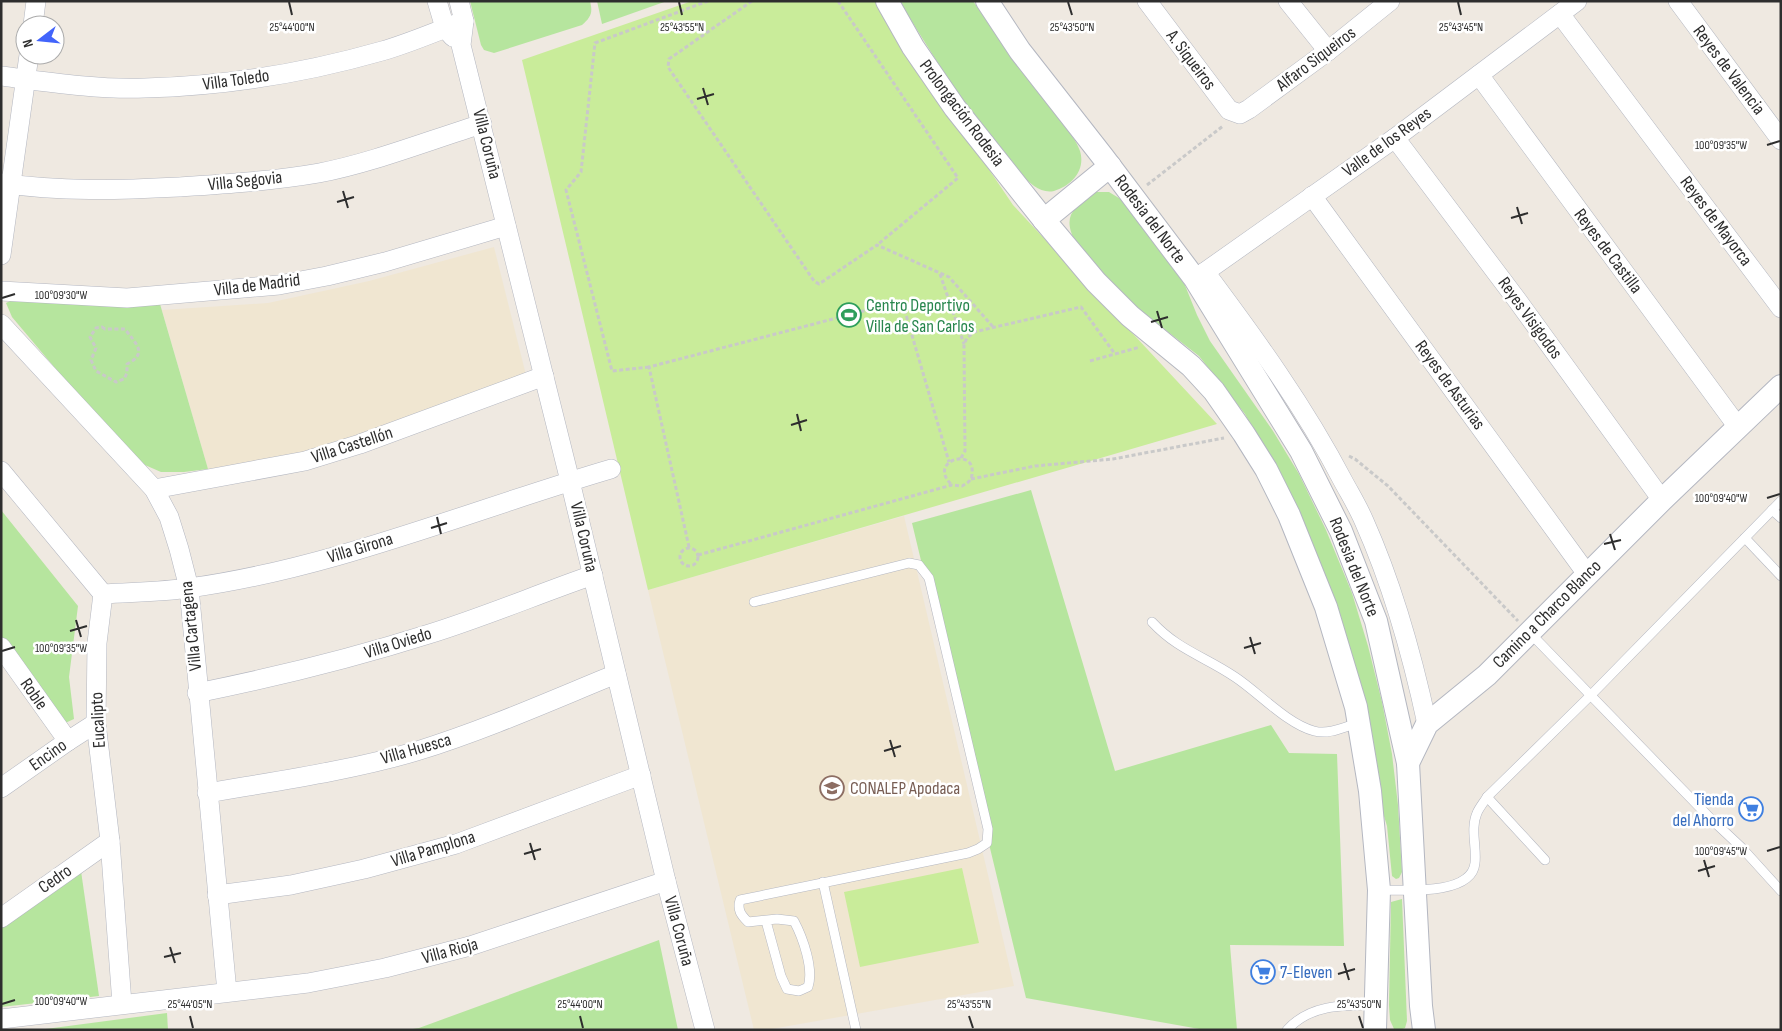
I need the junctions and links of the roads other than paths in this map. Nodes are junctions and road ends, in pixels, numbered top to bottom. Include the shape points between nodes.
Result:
1 (36, 1) edge
2 (437, 1) edge
3 (459, 1) edge
4 (887, 1) edge
5 (987, 1) edge
6 (1147, 1) edge
7 (1288, 1) edge
8 (1390, 1) edge
9 (1577, 1) edge
10 (1678, 1) edge
11 (1560, 14) junction
12 (34, 15) edge
13 (464, 21) junction
14 (445, 28) junction
15 (462, 45) junction
16 (1328, 51) junction
17 (28, 65) edge
18 (1479, 75) junction
19 (1, 76) edge
20 (26, 80) junction
21 (1240, 114) joint
22 (482, 124) junction
23 (1395, 138) junction
24 (1781, 140) edge
25 (1110, 166) junction
26 (6, 184) edge
27 (1312, 196) junction
28 (1044, 220) junction
29 (506, 226) junction
30 (1, 255) edge
31 (1200, 275) junction
32 (1, 291) edge
33 (1781, 308) edge
34 (1, 324) edge
35 (544, 376) junction
36 (1781, 386) edge
37 (1738, 427) junction
38 (611, 469) dead end
39 (1, 471) edge
40 (570, 481) junction
41 (154, 489) junction
42 (1662, 500) junction
43 (1781, 501) edge
44 (1772, 510) junction
45 (1781, 518) edge
46 (1745, 538) junction
47 (1587, 574) junction
48 (593, 575) junction
49 (1781, 576) edge
50 (188, 588) junction
51 (103, 594) junction
52 (754, 602) dead end
53 (1152, 622) dead end
54 (1529, 632) junction
55 (4, 655) edge
56 (616, 674) junction
57 (198, 693) junction
58 (1590, 696) junction
59 (96, 722) junction
60 (1358, 722) junction
61 (1428, 724) junction
62 (68, 741) junction
63 (1408, 763) junction
64 (641, 775) junction
65 (1, 788) edge
66 (207, 793) junction
67 (1487, 797) junction
68 (110, 841) junction
69 (1545, 860) dead end
70 (666, 881) junction
71 (823, 882) junction
72 (1379, 890) junction
73 (1416, 890) junction
74 (1781, 890) edge
75 (217, 894) junction
76 (1, 918) edge
77 (766, 921) junction
78 (227, 992) junction
79 (122, 1004) junction
80 (1376, 1005) junction
81 (1, 1019) edge
82 (704, 1030) edge
83 (856, 1030) edge
84 (1287, 1030) edge
85 (1374, 1030) edge
86 (1424, 1030) edge

1 - 12 street
2 - 14 street
3 - 13 street, Villa Coruña
4 - 28 street, Prolongación Rodesia via 954,108
5 - 25 street via 1020,52
6 - 21 street, A. Siqueiros via 1229,110
7 - 16 street
8 - 16 street, Alfaro Siqueiros
9 - 11 street, Valle de los Reyes
10 - 24 street, Reyes de Valencia
11 - 18 street, Valle de los Reyes
11 - 33 street, Reyes de Mayorca
13 - 14 street, Villa Toledo
13 - 15 street, Villa Coruña
14 - 15 street
14 - 20 street, Villa Toledo via 383,51 320,67 225,84 144,88
15 - 22 street, Villa Coruña
16 - 21 street, Alfaro Siqueiros
17 - 20 street
18 - 23 street, Valle de los Reyes
18 - 37 street, Reyes de Castilla
19 - 20 street, Villa Toledo
20 - 26 street
22 - 26 street, Villa Segovia via 319,173 218,185 147,188 68,190
22 - 29 street, Villa Coruña
23 - 27 street, Valle de los Reyes
23 - 42 street, Reyes Visigodos
25 - 28 street
25 - 31 street, Rodesia del Norte
26 - 30 street
27 - 31 street, Valle de los Reyes
27 - 47 street, Reyes de Asturias
28 - 60 street via 1096,282 1130,316 1191,366 1244,434 1266,469 1309,560 1326,607
29 - 32 street, Villa de Madrid via 385,262 279,285 127,298
29 - 35 street, Villa Coruña
31 - 61 street via 1267,356 1325,446 1364,520 1395,601 1416,668
31 - 63 street, Rodesia del Norte via 1301,451 1341,531 1376,621
34 - 41 street, Villa Cartagena
35 - 40 street, Villa Coruña
35 - 41 street, Villa Castellón via 305,461
36 - 37 street, Camino a Charco Blanco
37 - 42 street, Camino a Charco Blanco
38 - 40 street, Villa Girona
39 - 51 street
40 - 48 street, Villa Coruña
40 - 50 street, Villa Girona via 314,562
41 - 50 street, Villa Cartagena via 169,516
42 - 47 street, Camino a Charco Blanco
43 - 44 lane
44 - 45 lane
44 - 46 lane
46 - 49 lane
46 - 58 lane
47 - 54 street, Camino a Charco Blanco
48 - 56 street, Villa Coruña
48 - 57 street, Villa Oviedo via 430,634 367,653 273,678
50 - 51 street, Villa Girona
50 - 57 street, Villa Cartagena
51 - 59 street, Eucalipto via 97,643
52 - 71 lane via 908,563 919,565 929,578 988,829 987,843 968,853
53 - 60 lane via 1178,645 1236,678 1302,726 1324,732
54 - 58 lane
54 - 61 street, Camino a Charco Blanco via 1487,675
55 - 62 street, Roble
56 - 64 street, Villa Coruña
56 - 66 street, Villa Huesca via 479,730 416,751 318,774
57 - 66 street, Villa Cartagena
58 - 67 lane
58 - 74 lane
59 - 62 street, Encino
59 - 68 street, Eucalipto
60 - 72 street via 1370,791
61 - 63 street, Camino a Charco Blanco
62 - 65 street, Encino
63 - 73 street, Rodesia del Norte
64 - 70 street, Villa Coruña
64 - 75 street, Villa Pamplona via 456,844 309,881
66 - 75 street, Villa Cartagena
67 - 69 lane
67 - 73 lane via 1477,814 1472,875 1451,886
68 - 76 street, Cedro
68 - 79 street, Eucalipto
70 - 78 street, Villa Rioja via 470,946 385,968 308,983
70 - 82 street, Villa Coruña
71 - 77 lane via 740,900 741,916 748,922
71 - 83 lane
72 - 73 lane
72 - 80 street
73 - 86 street, Rodesia del Norte
75 - 78 street, Villa Cartagena
77 - 77 lane via 787,989 798,992 808,987 811,978 802,936 794,920
78 - 79 street, Villa Rioja
79 - 81 street, Villa Rioja
80 - 84 lane via 1321,1008
80 - 85 street

